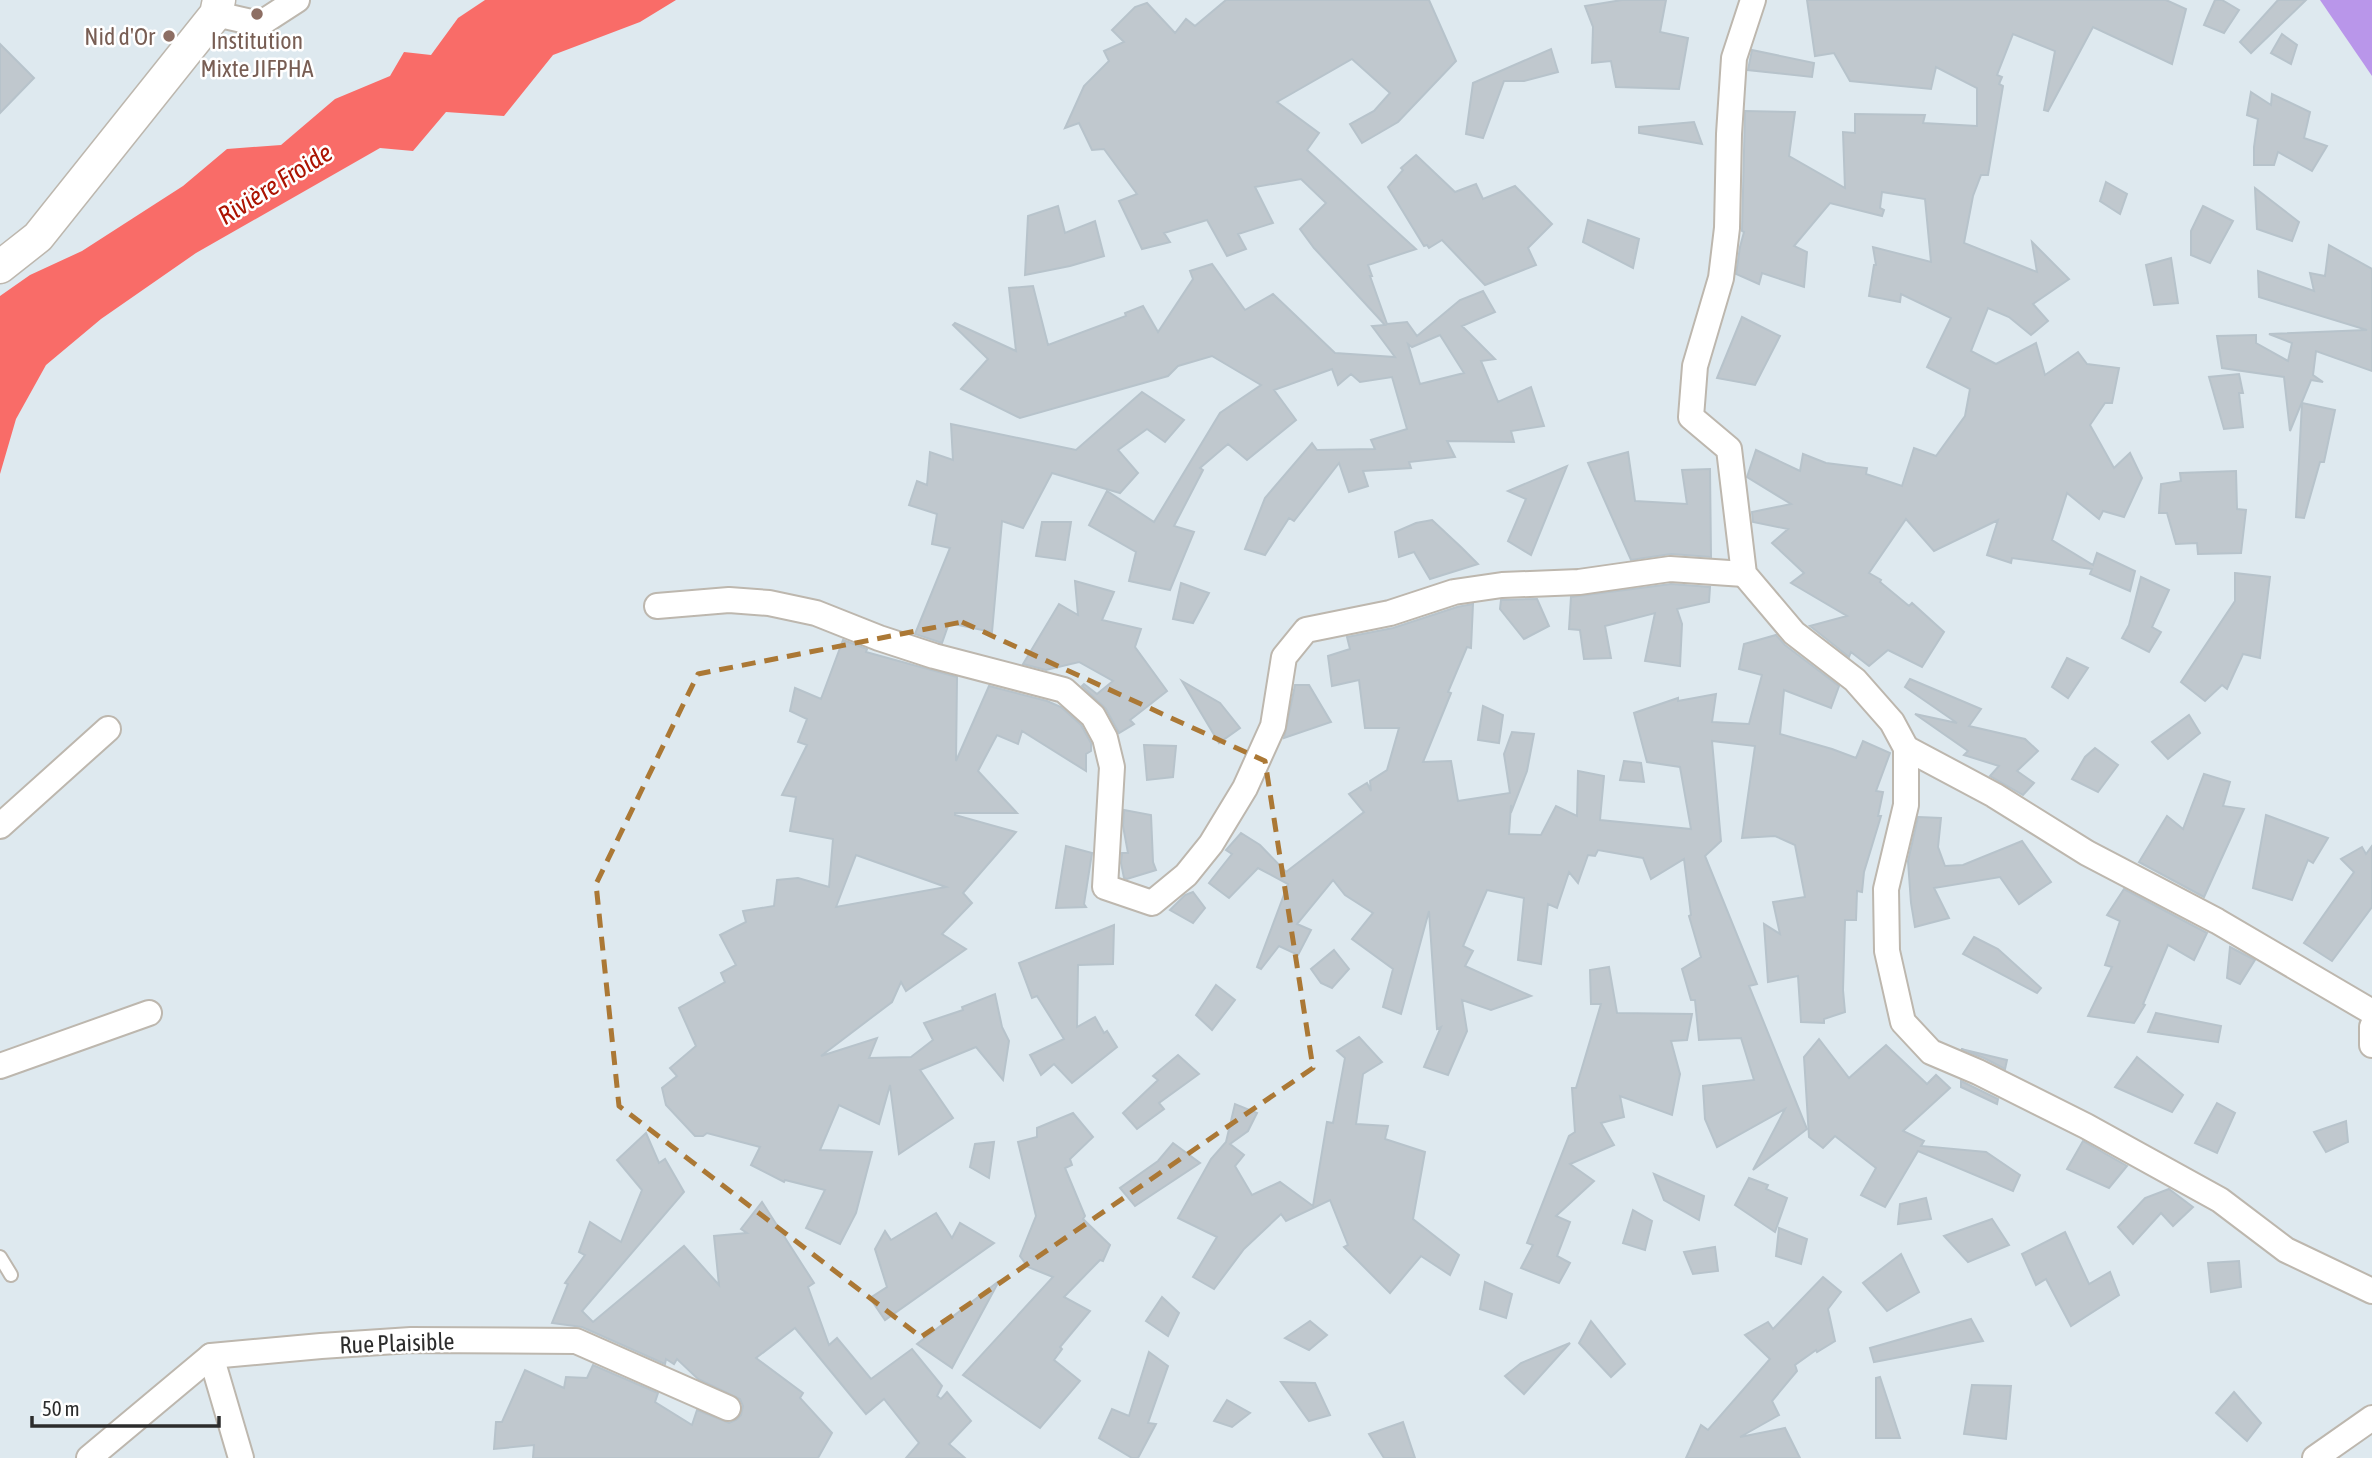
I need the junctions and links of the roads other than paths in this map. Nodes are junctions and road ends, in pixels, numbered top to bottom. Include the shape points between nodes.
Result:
1 (297, 0) edge
2 (1753, 0) edge
3 (217, 7) edge
4 (0, 267) edge
5 (1744, 574) junction
6 (657, 606) dead end
7 (108, 729) dead end
8 (1906, 748) junction
9 (0, 826) edge
10 (2372, 1012) edge
11 (149, 1013) dead end
12 (2372, 1027) edge
13 (2372, 1045) edge
14 (0, 1066) edge
15 (0, 1257) edge
16 (11, 1275) dead end
17 (2372, 1291) edge
18 (211, 1356) junction
19 (728, 1408) dead end
20 (2372, 1418) edge
21 (89, 1458) edge
22 (241, 1458) edge
23 (2315, 1458) edge

1 - 3 street via 260,24
2 - 5 street via 1734,58 1721,278 1695,366 1691,416 1729,449
3 - 4 street via 38,237
5 - 6 street via 1670,569 1579,582 1502,585 1454,592 1390,613 1306,630 1284,657 1273,726 1245,788 1186,875 1152,903 1105,887 1112,767 1105,738 1093,716 1064,690 934,656 816,613 769,603 729,600
5 - 8 street via 1794,633 1854,680 1892,722
7 - 9 street
8 - 10 street
8 - 17 street via 1906,805 1886,888 1887,951 1903,1022 1931,1052 2085,1126 2220,1200 2286,1250
11 - 14 street
12 - 13 street
15 - 16 lane
18 - 19 street, Rue Plaisible via 411,1340 576,1340
18 - 21 street
18 - 22 street
20 - 23 street

